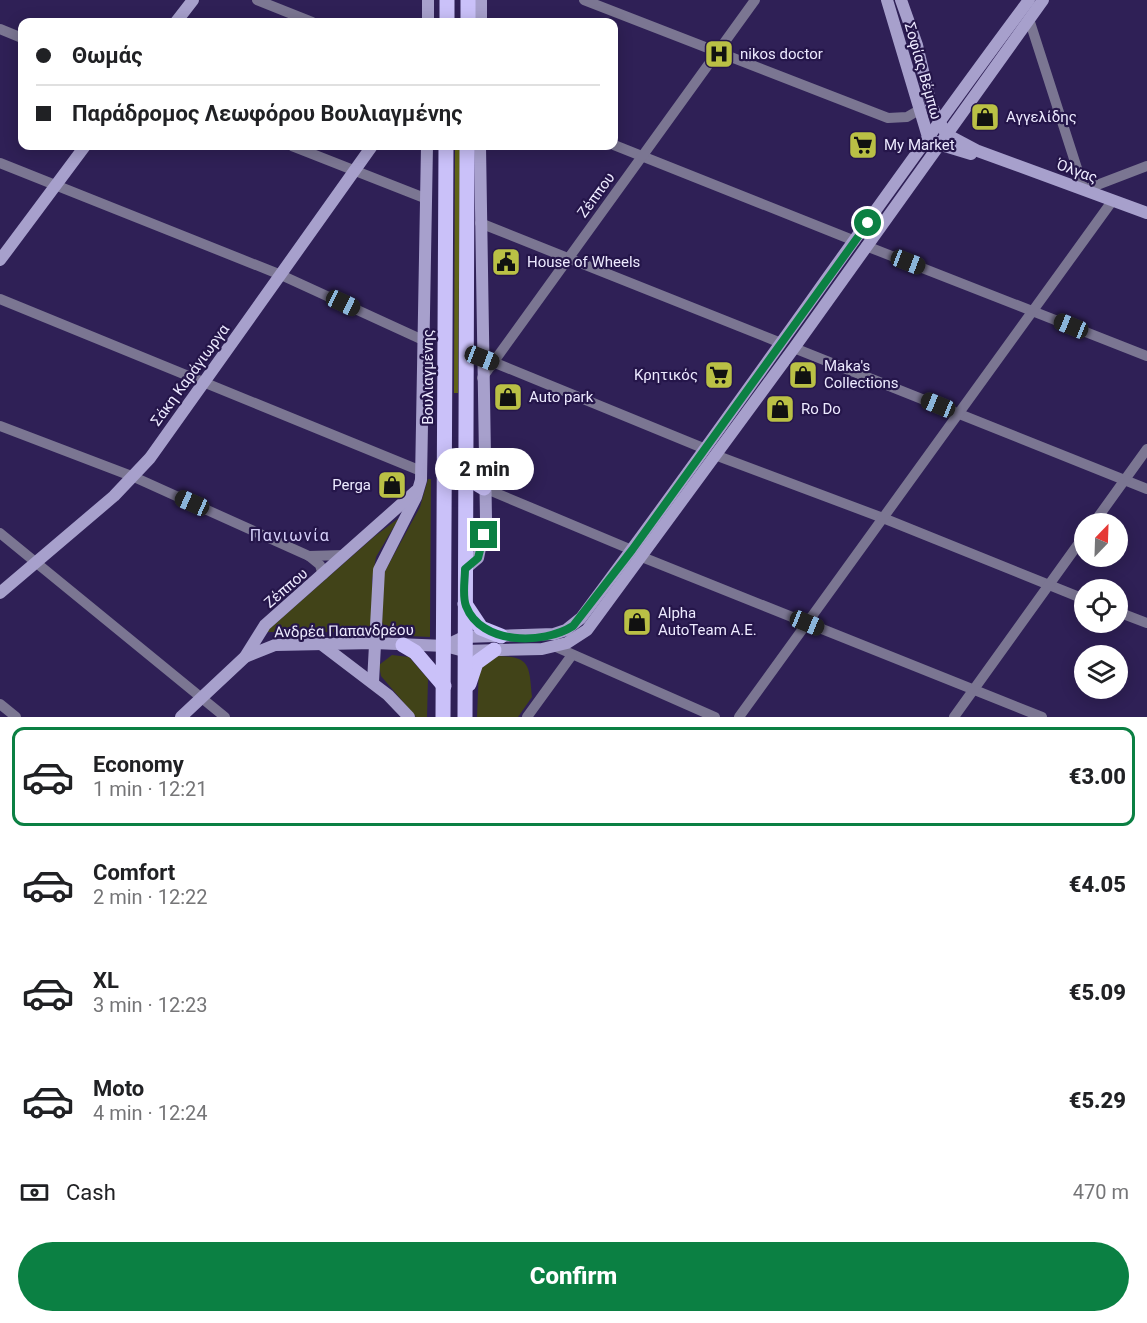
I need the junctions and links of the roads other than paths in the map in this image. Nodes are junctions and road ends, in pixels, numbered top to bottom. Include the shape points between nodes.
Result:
1 (192, 0) edge
2 (257, 0) edge
3 (428, 0) edge
4 (447, 0) edge
5 (468, 0) edge
6 (481, 0) edge
7 (584, 0) edge
8 (755, 0) edge
9 (886, 0) edge
10 (902, 0) edge
11 (1029, 0) edge
12 (1043, 0) edge
13 (179, 18) edge
14 (302, 18) edge
15 (428, 18) edge
16 (447, 18) edge
17 (468, 18) edge
18 (481, 18) edge
19 (1029, 19) junction
20 (0, 29) edge
21 (18, 36) edge
22 (718, 52) junction
23 (919, 110) junction
24 (938, 123) junction
25 (937, 139) junction
26 (618, 148) edge
27 (82, 150) edge
28 (302, 150) edge
29 (369, 150) edge
30 (427, 150) edge
31 (446, 150) edge
32 (467, 150) edge
33 (480, 150) edge
34 (642, 157) junction
35 (0, 163) edge
36 (1147, 166) edge
37 (354, 170) junction
38 (56, 185) junction
39 (1084, 190) junction
40 (427, 200) junction
41 (1113, 200) junction
42 (1147, 213) edge
43 (480, 223) junction
44 (861, 243) junction
45 (0, 260) edge
46 (568, 260) junction
47 (281, 275) junction
48 (0, 299) edge
49 (1033, 310) junction
50 (425, 341) junction
51 (781, 343) junction
52 (794, 348) junction
53 (1147, 356) edge
54 (488, 360) junction
55 (204, 381) junction
56 (958, 414) junction
57 (0, 426) edge
58 (703, 448) junction
59 (1147, 449) edge
60 (715, 455) junction
61 (465, 470) junction
62 (421, 471) junction
63 (134, 477) junction
64 (1125, 480) junction
65 (484, 488) junction
66 (419, 489) junction
67 (1147, 489) edge
68 (1101, 513) edge
69 (883, 518) junction
70 (0, 533) edge
71 (1074, 550) edge
72 (637, 554) junction
73 (344, 555) junction
74 (309, 556) junction
75 (35, 561) junction
76 (465, 569) junction
77 (323, 575) junction
78 (1049, 585) junction
79 (0, 593) edge
80 (1074, 594) edge
81 (464, 603) junction
82 (1128, 616) edge
83 (807, 623) junction
84 (1147, 623) edge
85 (501, 636) junction
86 (374, 643) junction
87 (321, 644) junction
88 (464, 644) junction
89 (403, 645) junction
90 (445, 646) junction
91 (556, 647) junction
92 (494, 650) junction
93 (572, 655) junction
94 (245, 657) junction
95 (373, 682) junction
96 (444, 686) junction
97 (974, 690) junction
98 (202, 698) junction
99 (0, 704) edge
100 (465, 712) edge
101 (16, 717) edge
102 (181, 717) edge
103 (225, 717) edge
104 (409, 717) edge
105 (443, 717) edge
106 (527, 717) edge
107 (715, 717) edge
108 (739, 717) edge
109 (954, 717) edge
110 (1042, 717) edge

1 - 13 main road
2 - 14 street
3 - 15 main road
4 - 16 main road
5 - 17 main road
6 - 18 main road
7 - 22 street
8 - 22 street, Ζέππου
9 - 23 main road, Σοφίας Βέμπω
10 - 24 main road, Σοφίας Βέμπω
11 - 24 main road, Ανδρέα Παπανδρέου
12 - 19 main road, Ανδρέα Παπανδρέου
19 - 25 main road, Ανδρέα Παπανδρέου
19 - 39 street
20 - 21 street
22 - 23 street via 888,118 907,117
22 - 34 street, Ζέππου
23 - 25 main road, Σοφίας Βέμπω
24 - 25 main road, Ανδρέα Παπανδρέου
25 - 39 main road, Όλγας via 966,153 996,157
25 - 44 main road, Ανδρέα Παπανδρέου
26 - 34 street
27 - 38 main road
28 - 37 street
29 - 37 main road, Σάκη Καράγιωργα
30 - 40 main road
31 - 90 main road, Βουλιαγμένης
32 - 61 main road
33 - 43 main road
34 - 44 street
34 - 46 street, Ζέππου
35 - 38 street
36 - 39 street
37 - 40 street
37 - 47 main road, Σάκη Καράγιωργα
38 - 45 main road
38 - 47 street
39 - 41 main road, Όλγας
40 - 50 main road
41 - 42 main road, Όλγας
41 - 49 street
43 - 46 street
43 - 54 main road
44 - 49 street
44 - 51 main road, Ανδρέα Παπανδρέου
44 - 52 main road, Ανδρέα Παπανδρέου
46 - 51 street
46 - 54 street, Ζέππου
47 - 50 street
47 - 55 main road, Σάκη Καράγιωργα
48 - 55 street
49 - 53 street
49 - 56 street
50 - 62 main road
51 - 58 main road, Ανδρέα Παπανδρέου
52 - 56 street
52 - 60 main road, Ανδρέα Παπανδρέου
54 - 58 street
54 - 65 main road via 482,379
55 - 62 street
55 - 63 main road, Σάκη Καράγιωργα
56 - 64 street
56 - 69 street
57 - 63 street
58 - 72 main road, Ανδρέα Παπανδρέου
59 - 64 street
60 - 69 street
60 - 72 main road, Ανδρέα Παπανδρέου
61 - 65 main road
61 - 76 main road
62 - 66 main road
63 - 74 street
63 - 75 main road, Σάκη Καράγιωργα
64 - 67 street
64 - 68 street
65 - 72 street
65 - 76 main road via 486,519 482,547 478,558
66 - 73 main road, Ζέππου
66 - 86 main road via 379,570
69 - 78 street
69 - 83 street
70 - 75 street
71 - 78 street
72 - 83 street
72 - 85 main road, Ανδρέα Παπανδρέου via 566,630 541,637
72 - 91 main road, Ανδρέα Παπανδρέου via 587,630
73 - 74 street
73 - 77 main road, Ζέππου
74 - 77 street via 320,565
75 - 79 main road, Σάκη Καράγιωργα
75 - 98 street
76 - 81 main road
77 - 94 main road, Ζέππου via 265,625
78 - 80 street
78 - 97 street
81 - 85 main road via 481,628
81 - 88 main road
82 - 84 street
83 - 97 street
83 - 108 street
85 - 88 main road, Ανδρέα Παπανδρέου
86 - 87 main road, Ανδρέα Παπανδρέου
86 - 89 main road, Ανδρέα Παπανδρέου
86 - 95 main road
87 - 94 main road, Ανδρέα Παπανδρέου via 275,645
87 - 95 main road
88 - 90 main road, Ανδρέα Παπανδρέου
88 - 92 main road, Ανδρέα Παπανδρέου
88 - 100 main road
89 - 90 main road, Ανδρέα Παπανδρέου
89 - 96 main road via 415,652
90 - 96 main road, Βουλιαγμένης
91 - 92 main road, Ανδρέα Παπανδρέου
91 - 93 street
92 - 100 main road via 482,656 472,669
93 - 106 street
93 - 107 street
94 - 98 main road, Ζέππου
95 - 104 main road
96 - 105 main road, Βουλιαγμένης
97 - 109 street
97 - 110 street
98 - 102 main road, Ζέππου
98 - 103 street
99 - 101 street

